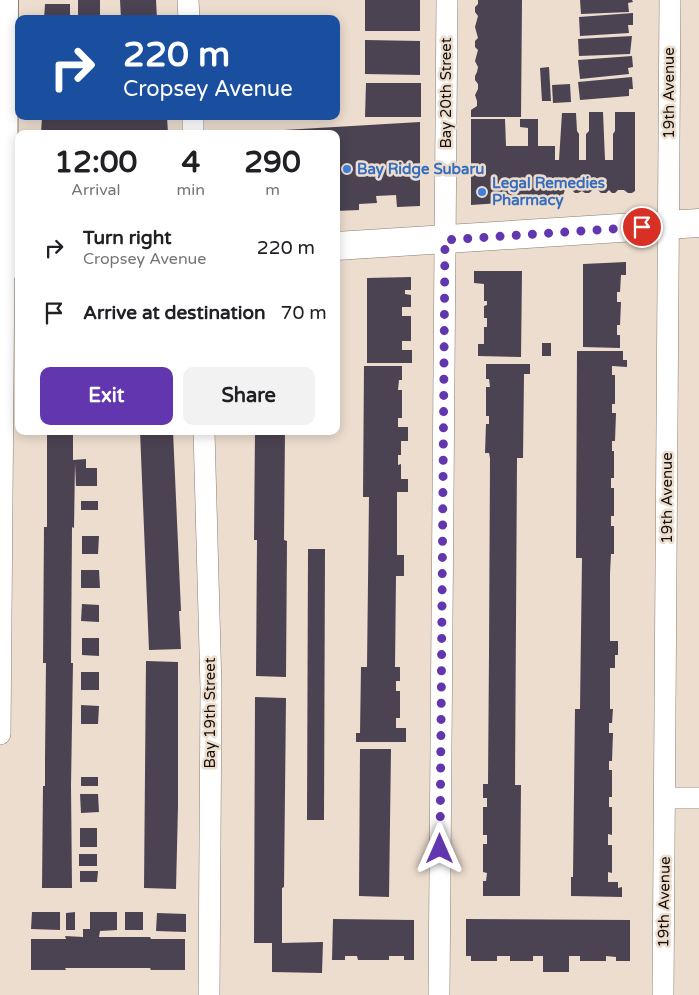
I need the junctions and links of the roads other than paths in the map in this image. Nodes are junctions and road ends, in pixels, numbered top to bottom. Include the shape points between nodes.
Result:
1 (5, 0) edge
2 (188, 0) edge
3 (447, 0) edge
4 (670, 0) edge
5 (189, 15) edge
6 (699, 223) edge
7 (668, 225) junction
8 (445, 240) junction
9 (340, 246) edge
10 (7, 264) edge
11 (204, 435) edge
12 (0, 734) edge
13 (666, 798) junction
14 (699, 798) edge
15 (209, 995) edge
16 (439, 995) edge
17 (664, 995) edge

1 - 10 street
2 - 5 street
3 - 8 street, Bay 20th Street
4 - 7 street, 19th Avenue
6 - 7 main road
7 - 8 main road
7 - 13 street, 19th Avenue
8 - 9 main road
8 - 16 street, Bay 20th Street
10 - 12 street
11 - 15 street, Bay 19th Street via 211,688
13 - 14 street
13 - 17 street, 19th Avenue

